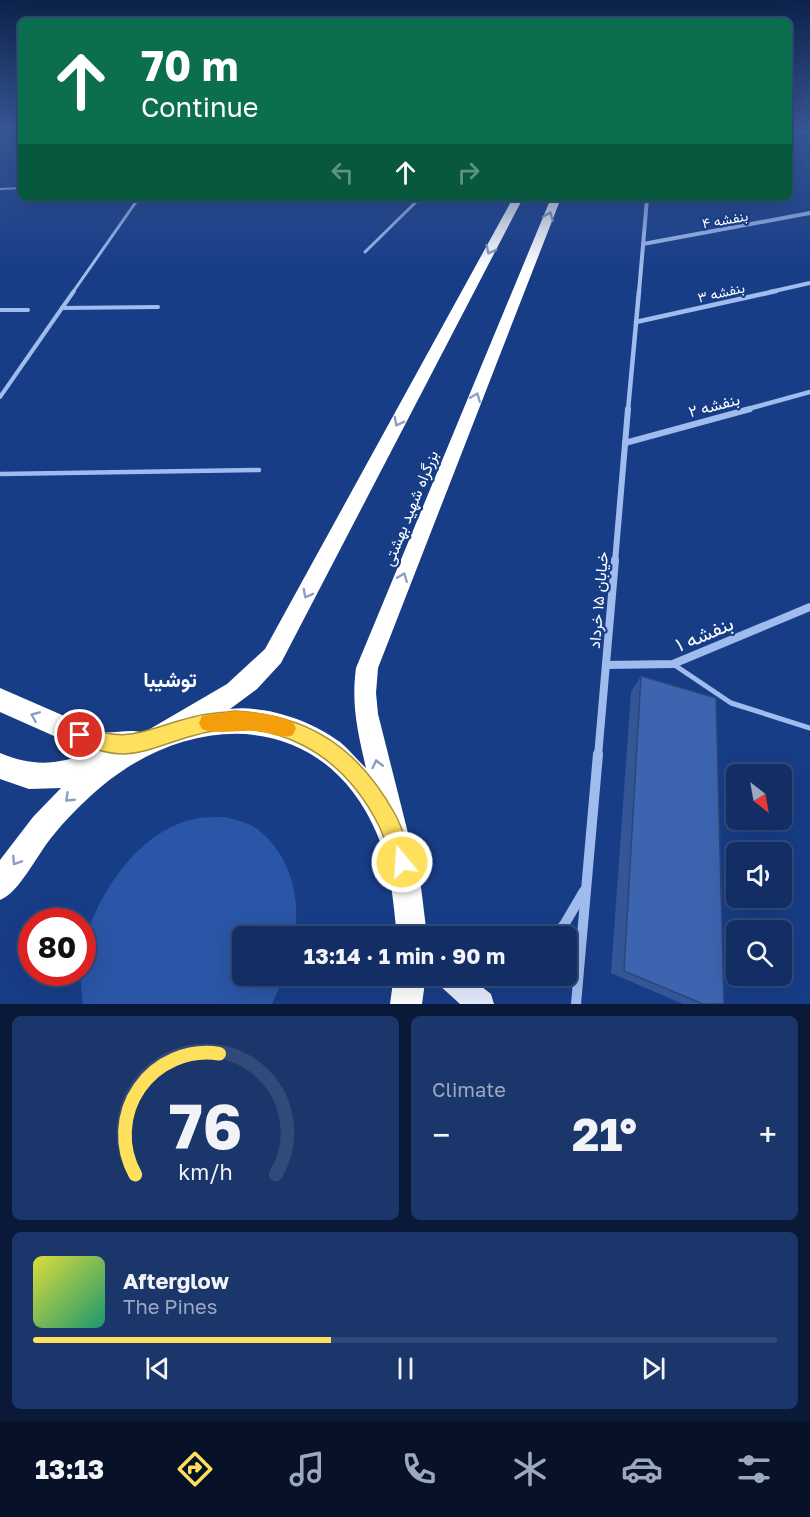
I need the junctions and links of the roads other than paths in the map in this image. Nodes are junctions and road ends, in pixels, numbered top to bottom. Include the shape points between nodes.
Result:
1 (18, 188) edge
2 (0, 189) edge
3 (136, 201) edge
4 (417, 201) edge
5 (516, 201) edge
6 (555, 201) edge
7 (647, 201) edge
8 (810, 213) edge
9 (643, 244) junction
10 (365, 252) dead end
11 (810, 283) edge
12 (158, 307) dead end
13 (62, 308) junction
14 (0, 310) edge
15 (28, 310) dead end
16 (636, 322) junction
17 (810, 392) edge
18 (0, 397) edge
19 (625, 443) junction
20 (259, 470) dead end
21 (0, 474) edge
22 (810, 607) edge
23 (673, 664) junction
24 (606, 665) junction
25 (0, 700) edge
26 (810, 728) edge
27 (148, 742) junction
28 (0, 766) edge
29 (396, 842) junction
30 (0, 886) edge
31 (586, 888) junction
32 (412, 926) edge
33 (563, 926) edge
34 (408, 986) edge
35 (460, 986) edge
36 (406, 1004) edge
37 (481, 1004) edge
38 (576, 1004) edge

1 - 2 lane
3 - 13 lane
4 - 10 lane
5 -> 27 highway via 273,656 232,695
29 -> 6 highway, بزرگراه شهید بهشتی via 369,729 364,693 367,668
7 - 9 street, خیابان ۱۵ خرداد
8 - 9 street, بنفشه ۴
9 - 16 street, خیابان ۱۵ خرداد
11 - 16 street, بنفشه ۳
12 - 13 lane
13 - 18 lane
14 - 15 lane
16 - 19 street, خیابان ۱۵ خرداد
17 - 19 street, بنفشه ۲
19 - 24 street, خیابان ۱۵ خرداد
20 - 21 lane
22 - 23 street, بنفشه ۱
23 - 24 street, بنفشه ۱
23 - 26 lane via 731,704
24 - 31 street, خیابان ۱۵ خرداد
27 -> 25 highway via 100,744
27 - 28 highway via 76,771 43,779 26,777
27 - 29 highway via 194,726 235,720 298,732 339,757 364,782
27 -> 30 highway via 90,779 57,809
29 - 32 highway
31 - 33 street
31 - 38 street, خیابان ۱۵ خرداد
34 - 36 highway
35 - 37 main road

